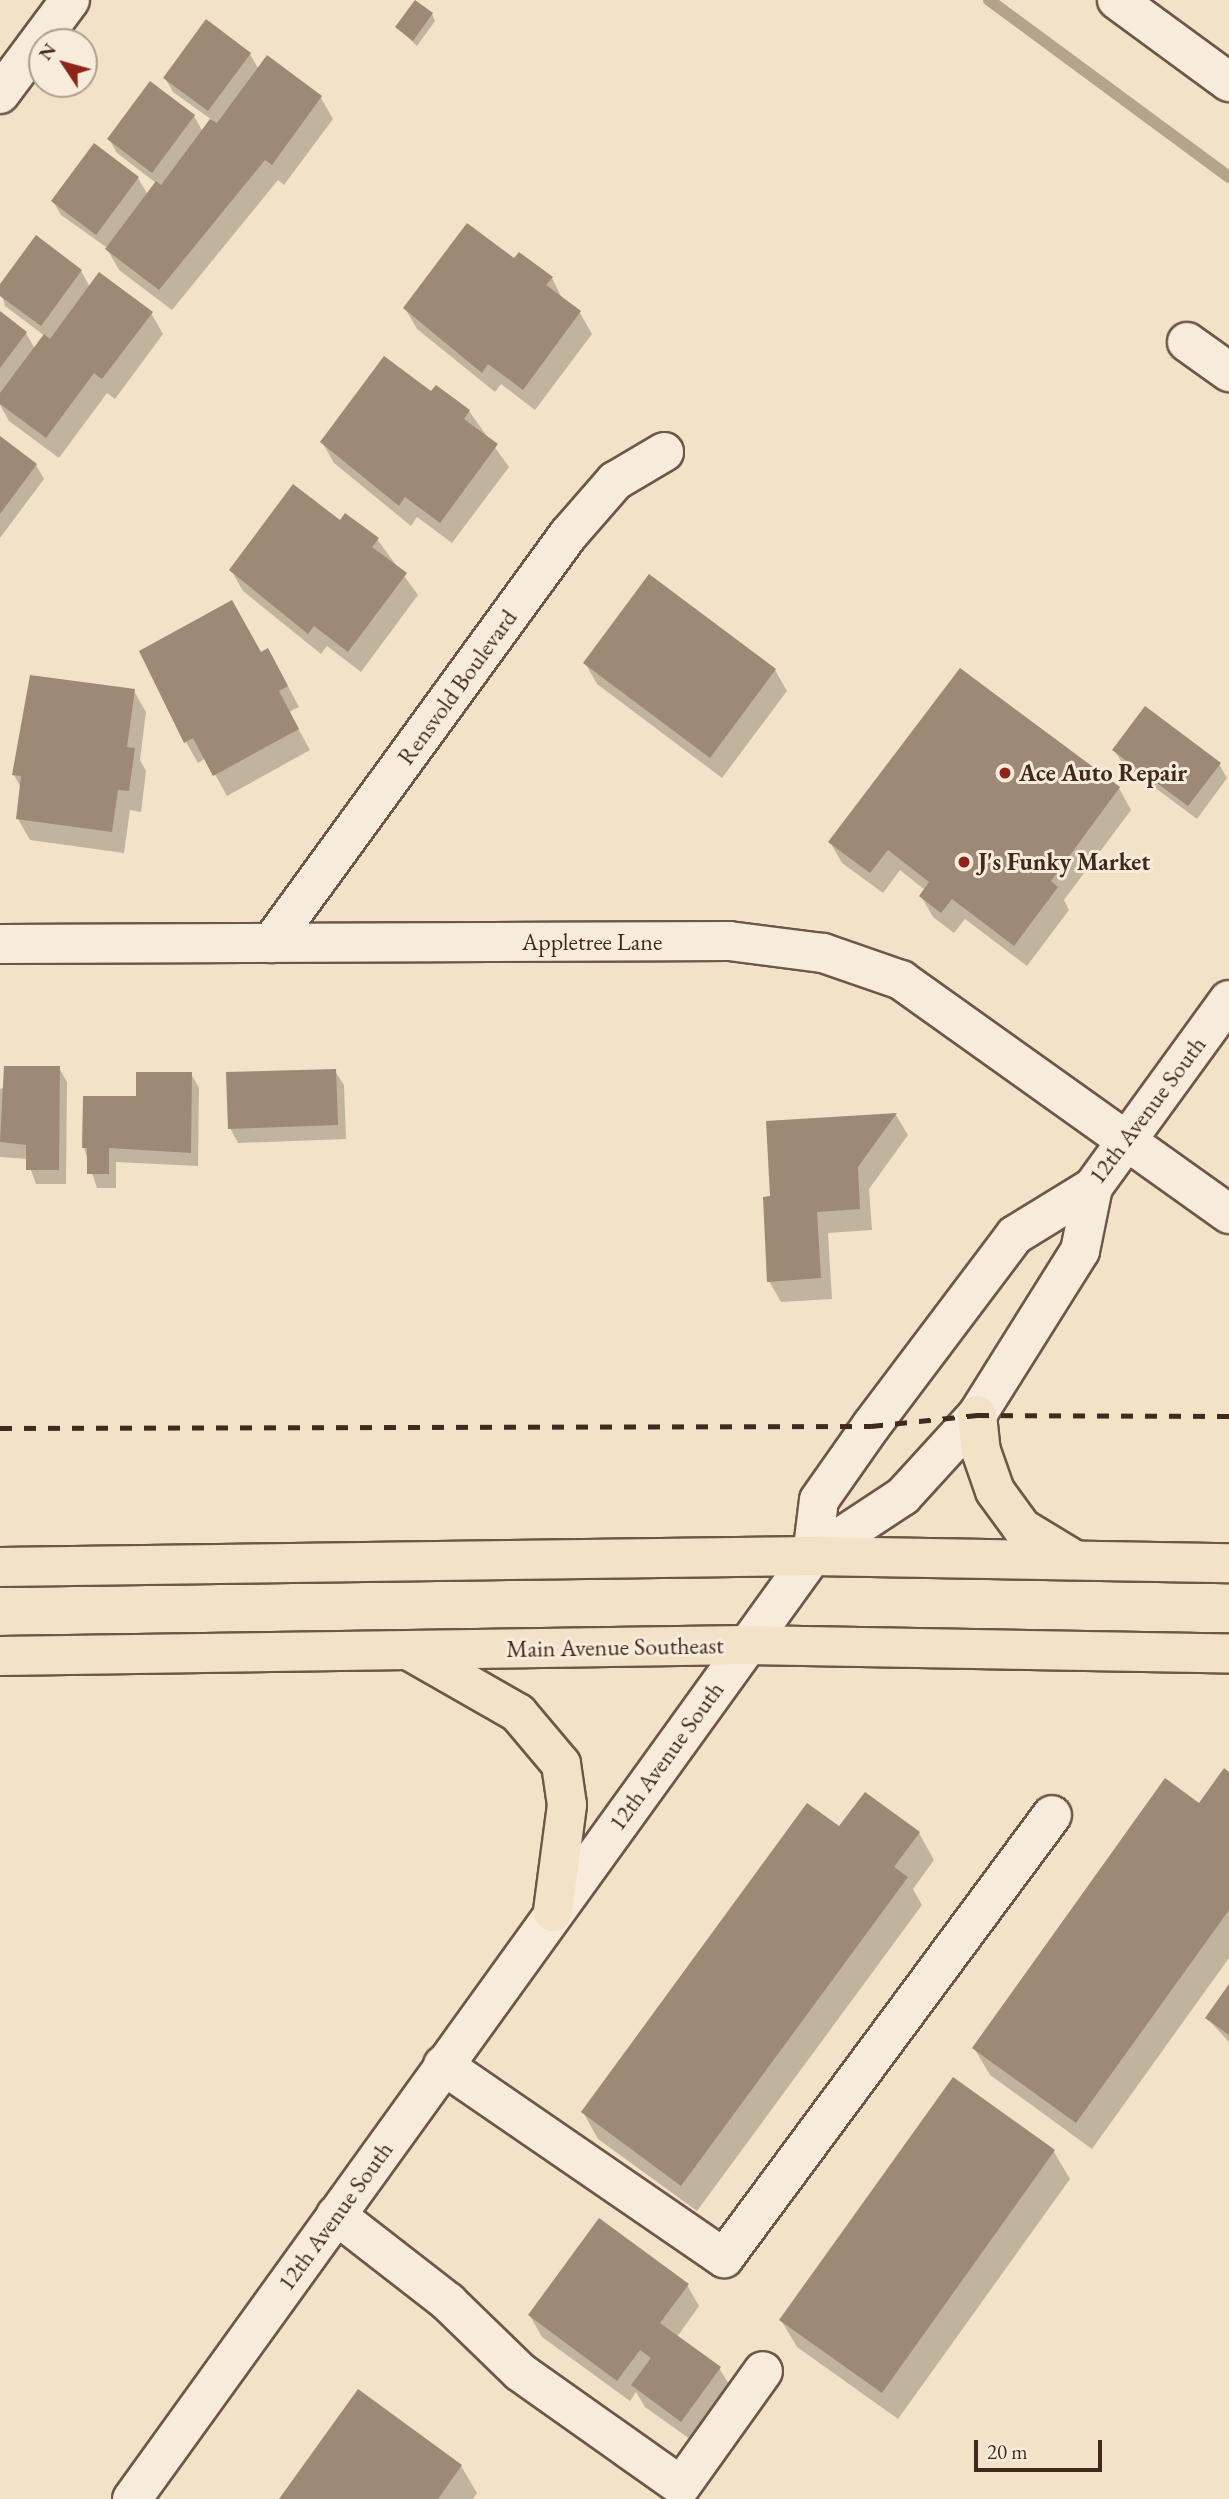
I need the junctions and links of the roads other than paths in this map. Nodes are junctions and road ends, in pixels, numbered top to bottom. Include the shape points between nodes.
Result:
1 (70, 0) edge
2 (1117, 0) edge
3 (1229, 82) edge
4 (0, 94) edge
5 (1187, 342) dead end
6 (1229, 372) edge
7 (664, 452) dead end
8 (271, 943) junction
9 (0, 944) edge
10 (1229, 1000) edge
11 (1125, 1142) junction
12 (1093, 1187) junction
13 (1229, 1214) edge
14 (977, 1415) junction
15 (812, 1556) junction
16 (1075, 1560) junction
17 (1229, 1563) edge
18 (0, 1567) edge
19 (747, 1645) junction
20 (408, 1650) junction
21 (1229, 1653) edge
22 (0, 1656) edge
23 (1052, 1815) dead end
24 (553, 1912) junction
25 (443, 2065) junction
26 (336, 2215) junction
27 (763, 2371) dead end
28 (132, 2499) edge

1 - 4 street
2 - 3 street
5 - 6 street
7 - 8 street, Rensvold Boulevard via 615,481 568,535
8 - 9 street, Appletree Lane
8 - 11 street, Appletree Lane via 729,941 823,953 901,980
10 - 11 street, 12th Avenue South
11 - 12 street, 12th Avenue South
11 - 13 street, Appletree Lane
12 - 14 street via 1080,1251
12 - 15 street, 12th Avenue South via 1015,1235 819,1500
14 - 15 street via 903,1496
14 - 16 main road via 981,1451 995,1491 1022,1528
15 - 16 main road
15 - 18 main road
15 - 19 street, 12th Avenue South
16 - 17 main road
19 - 20 main road, Main Avenue Southeast
19 - 21 main road, Main Avenue Southeast
19 - 24 street, 12th Avenue South
20 - 22 main road, Main Avenue Southeast
20 - 24 main road via 517,1713 561,1764 567,1805
23 - 25 street via 724,2258
24 - 25 street, 12th Avenue South
25 - 26 street, 12th Avenue South
26 - 27 street via 448,2302 520,2372 681,2486
26 - 28 street, 12th Avenue South

